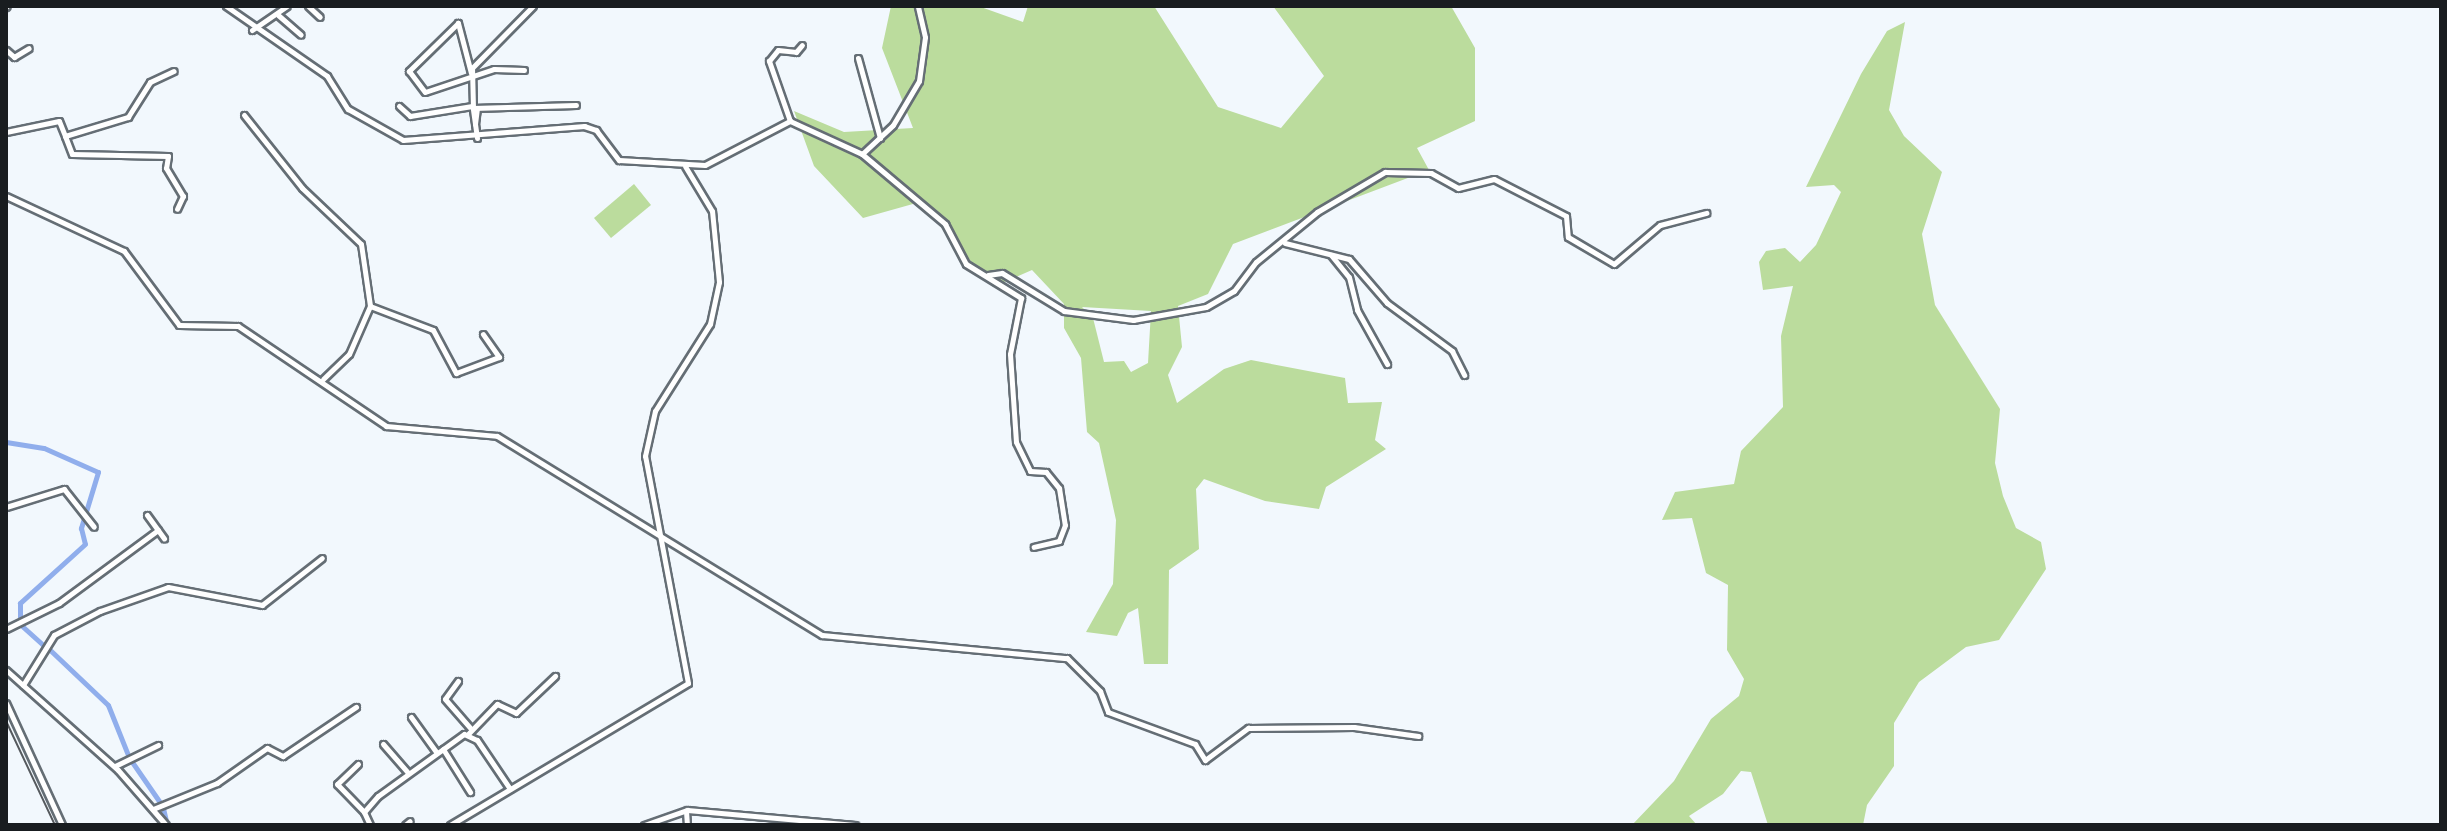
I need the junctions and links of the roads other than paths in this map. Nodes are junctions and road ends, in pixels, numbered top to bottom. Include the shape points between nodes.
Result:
1 (226, 6) edge
2 (287, 6) edge
3 (308, 6) edge
4 (533, 6) edge
5 (918, 6) edge
6 (278, 15) junction
7 (320, 17) dead end
8 (252, 30) junction
9 (301, 35) dead end
10 (802, 45) dead end
11 (29, 48) dead end
12 (6, 50) edge
13 (858, 58) dead end
14 (524, 70) dead end
15 (174, 71) dead end
16 (470, 76) junction
17 (576, 105) dead end
18 (399, 106) dead end
19 (473, 108) junction
20 (244, 115) dead end
21 (790, 121) junction
22 (6, 132) edge
23 (65, 136) junction
24 (476, 136) junction
25 (880, 138) junction
26 (862, 154) junction
27 (684, 165) junction
28 (6, 196) edge
29 (177, 209) dead end
30 (1706, 213) dead end
31 (1284, 243) junction
32 (1331, 254) junction
33 (987, 275) junction
34 (370, 306) junction
35 (483, 334) dead end
36 (1387, 364) dead end
37 (1464, 375) dead end
38 (323, 379) junction
39 (6, 507) edge
40 (147, 515) dead end
41 (94, 527) dead end
42 (158, 530) junction
43 (657, 530) junction
44 (164, 538) dead end
45 (1034, 547) dead end
46 (322, 558) dead end
47 (6, 629) edge
48 (6, 670) edge
49 (555, 676) dead end
50 (458, 681) dead end
51 (23, 685) junction
52 (6, 703) edge
53 (356, 707) dead end
54 (411, 717) dead end
55 (469, 731) junction
56 (1418, 736) dead end
57 (383, 744) dead end
58 (158, 745) dead end
59 (440, 751) junction
60 (358, 764) dead end
61 (115, 766) junction
62 (407, 772) junction
63 (510, 789) junction
64 (470, 792) dead end
65 (153, 809) junction
66 (686, 811) junction
67 (364, 812) junction
68 (62, 825) edge
69 (166, 825) edge
70 (370, 825) edge
71 (450, 825) edge
72 (644, 825) edge
73 (687, 825) edge
74 (855, 825) edge

1 - 8 street
2 - 6 street
3 - 7 street
4 - 16 street
5 - 25 street via 925,37 919,81
6 - 8 street
6 - 9 street
8 - 24 street via 324,73 348,109 394,136
10 - 21 street via 796,52 778,50 769,61
11 - 12 street via 14,57
13 - 25 street
14 - 16 street
15 - 23 street via 150,82 128,117
16 - 16 street via 425,92 409,71 458,23
16 - 19 street
17 - 19 street
18 - 19 street via 410,116
19 - 24 street
20 - 34 street via 302,188 359,238
21 - 26 street
21 - 27 street via 713,163
22 - 23 street via 59,121
23 - 29 street via 72,154 168,156 166,168 183,196
24 - 27 street via 584,126 596,130 619,160
25 - 26 street
26 - 33 street via 945,224 958,254
27 - 43 street via 701,183 721,254 710,324 655,411 645,456
28 - 38 street via 124,251 179,325 238,326
30 - 31 street via 1660,225 1614,264 1568,237 1566,216 1494,179 1458,188 1431,173 1385,172 1317,212
31 - 32 street
31 - 33 street via 1206,307 1145,318 1064,311 1002,273
32 - 36 street via 1349,277 1357,310
32 - 37 street via 1349,259 1387,303 1452,351
33 - 45 street via 1021,298 1013,344 1016,442 1030,471 1046,472 1059,488 1065,525 1059,541
34 - 35 street via 433,330 456,373 499,357
34 - 38 street via 349,354
38 - 43 street via 386,426 497,436
39 - 41 street via 60,488
40 - 42 street
42 - 44 street
42 - 47 street via 59,603
43 - 56 street via 822,635 1067,658 1100,691 1108,712 1195,744 1205,760 1236,730
43 - 63 street via 688,683
46 - 51 street via 262,605 168,587 100,611 54,635
48 - 51 street
49 - 55 street via 516,713 500,702
50 - 55 street via 445,699
51 - 61 street
52 - 68 street
53 - 65 street via 283,756 267,748 217,783
54 - 59 street
55 - 59 street
55 - 63 street
57 - 62 street
58 - 61 street
59 - 62 street
59 - 64 street
60 - 67 street via 337,784
61 - 65 street
62 - 67 street
63 - 71 street
65 - 69 street
66 - 72 street
66 - 73 street
66 - 74 street
67 - 70 street

